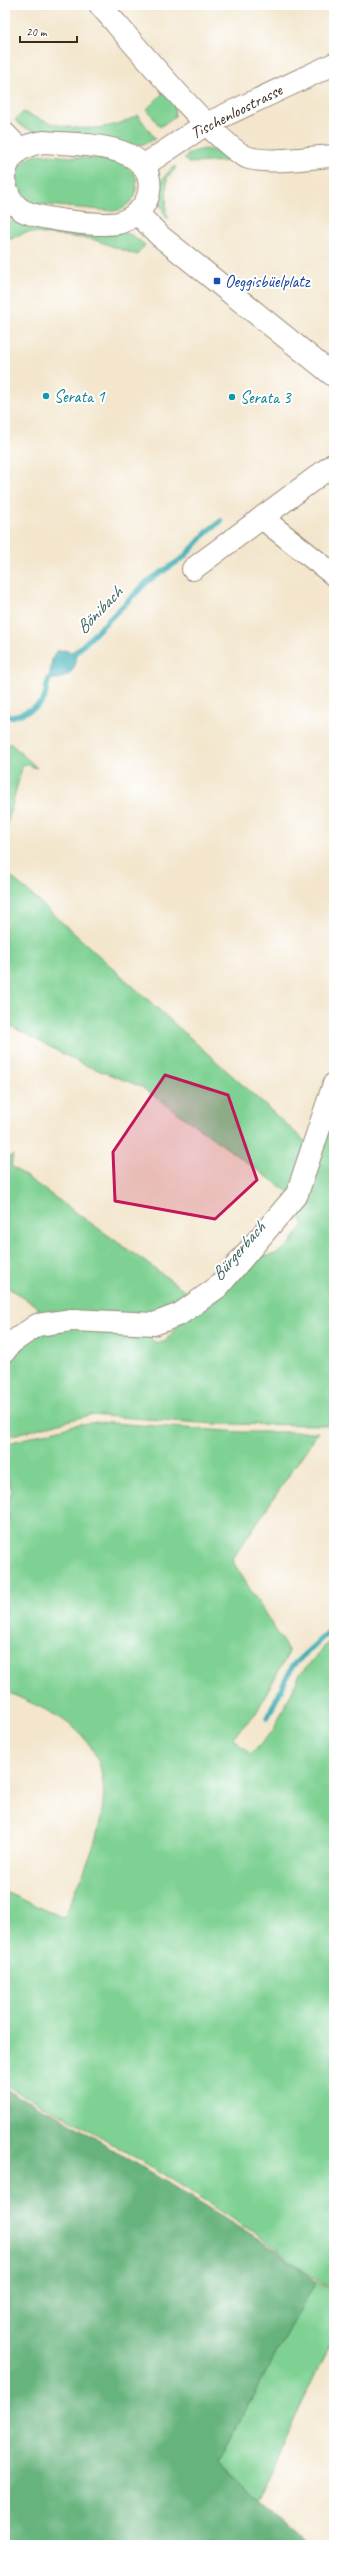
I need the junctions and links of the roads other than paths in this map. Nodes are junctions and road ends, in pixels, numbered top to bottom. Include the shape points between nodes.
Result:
1 (100, 5) edge
2 (334, 64) edge
3 (206, 124) junction
4 (12, 142) edge
5 (334, 156) edge
6 (143, 166) junction
7 (5, 184) edge
8 (12, 212) edge
9 (136, 214) junction
10 (334, 376) edge
11 (334, 464) edge
12 (262, 518) junction
13 (193, 569) dead end
14 (334, 575) edge
15 (334, 1084) edge
16 (5, 1351) edge

1 - 3 street
2 - 3 street, Tischenloostrasse
3 - 5 street via 248,158 258,160
3 - 6 street, Tischenloostrasse
4 - 6 street via 44,142 118,150 134,157
4 - 7 street via 12,156
6 - 9 street via 149,179 149,192
7 - 8 street
8 - 9 street via 101,224 118,223
9 - 10 street
11 - 12 street
12 - 13 street
12 - 14 street
15 - 16 street via 297,1194 218,1287 180,1314 154,1324 72,1320 37,1325 11,1343

